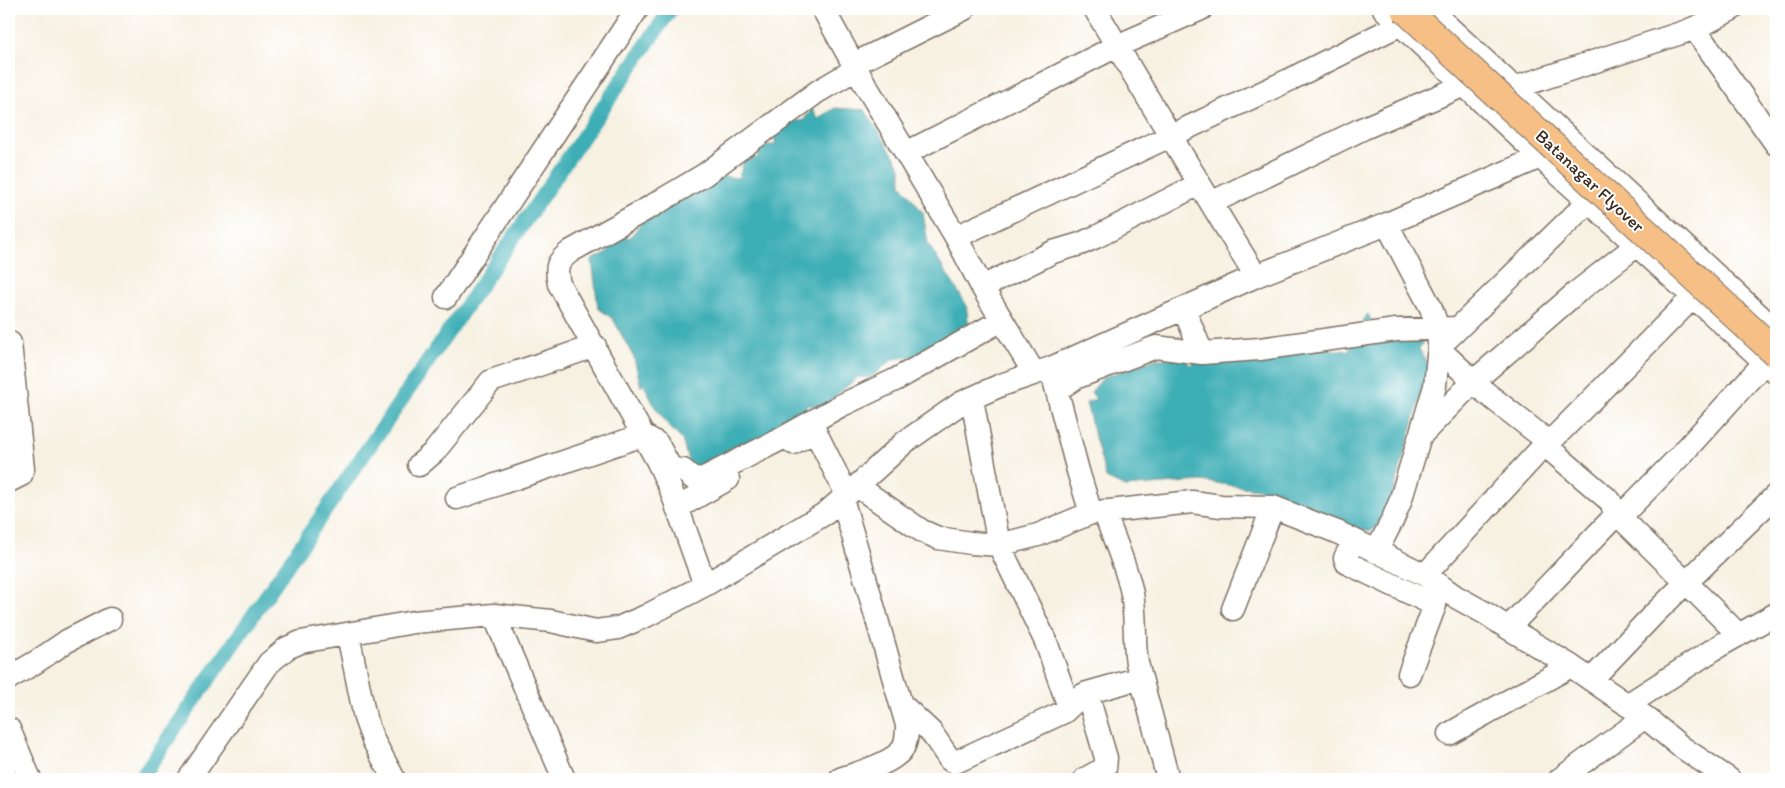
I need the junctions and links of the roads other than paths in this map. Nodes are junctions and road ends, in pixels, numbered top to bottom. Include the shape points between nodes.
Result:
1 (637, 9) edge
2 (823, 9) edge
3 (964, 9) edge
4 (1095, 9) edge
5 (1201, 9) edge
6 (1384, 9) edge
7 (1428, 9) edge
8 (1732, 9) edge
9 (1403, 17) edge
10 (1694, 28) junction
11 (1117, 46) junction
12 (855, 66) junction
13 (1465, 85) junction
14 (1514, 88) junction
15 (1493, 112) junction
16 (1563, 133) junction
17 (1172, 135) junction
18 (1776, 144) edge
19 (906, 153) junction
20 (1540, 157) junction
21 (1199, 184) junction
22 (1588, 201) junction
23 (1211, 203) junction
24 (1387, 224) junction
25 (956, 238) junction
26 (1637, 245) junction
27 (1256, 276) junction
28 (982, 286) junction
29 (446, 297) dead end
30 (1693, 297) junction
31 (1184, 309) junction
32 (1002, 320) junction
33 (1776, 331) edge
34 (1443, 338) junction
35 (10, 343) edge
36 (595, 346) junction
37 (1202, 353) junction
38 (1772, 363) edge
39 (1042, 370) junction
40 (1474, 381) junction
41 (1057, 390) junction
42 (972, 399) junction
43 (644, 435) junction
44 (1419, 437) junction
45 (1548, 445) junction
46 (418, 465) dead end
47 (9, 481) edge
48 (849, 494) junction
49 (1776, 495) edge
50 (457, 498) dead end
51 (1274, 507) junction
52 (678, 508) junction
53 (1098, 512) junction
54 (1618, 514) junction
55 (1354, 540) junction
56 (999, 545) junction
57 (1376, 552) junction
58 (1425, 575) junction
59 (1686, 583) junction
60 (705, 584) junction
61 (1439, 597) junction
62 (1233, 609) dead end
63 (1776, 614) edge
64 (494, 616) junction
65 (110, 619) dead end
66 (1508, 628) junction
67 (348, 634) junction
68 (1739, 635) junction
69 (1571, 666) junction
70 (1409, 674) dead end
71 (9, 678) edge
72 (1140, 678) junction
73 (1592, 680) junction
74 (1087, 693) junction
75 (901, 704) junction
76 (1069, 707) junction
77 (1636, 711) junction
78 (9, 729) edge
79 (1450, 734) dead end
80 (1721, 777) edge
81 (30, 779) edge
82 (189, 779) edge
83 (394, 779) edge
84 (564, 779) edge
85 (840, 779) edge
86 (1085, 779) edge
87 (1168, 779) edge
88 (1560, 779) edge

1 - 29 street
2 - 12 street
3 - 12 street
4 - 11 street
5 - 11 street
6 - 9 street
7 - 14 street
8 - 10 street
9 - 13 street
9 - 17 street via 1289,80
9 - 38 main road, Batanagar Flyover, bridge
10 - 14 street
10 - 18 street
11 - 17 street
11 - 19 street
12 - 19 street
12 - 36 street via 704,175 560,260 556,271 559,284
13 - 15 street
13 - 23 street via 1364,128
14 - 15 street
14 - 16 street
15 - 20 street
16 - 20 street
16 - 33 street
17 - 21 street
17 - 25 street
19 - 25 street
20 - 22 street
20 - 24 street
21 - 23 street
21 - 28 street via 1098,236 1053,252
22 - 26 street
22 - 34 street
23 - 27 street
24 - 27 street
24 - 34 street
25 - 28 street
26 - 30 street
26 - 40 street
27 - 31 street
28 - 32 street
30 - 38 street
30 - 45 street
31 - 37 street
31 - 39 street
32 - 39 street
32 - 43 street via 895,380 704,478 694,480 683,470 672,469 657,443
34 - 37 street via 1396,330 1260,349
34 - 40 street
34 - 44 street via 1435,386
35 - 47 street via 23,469
36 - 43 street
36 - 46 street via 491,381 434,452
37 - 41 street via 1156,347 1075,378
38 - 54 street
39 - 41 street
39 - 42 street
40 - 44 street
40 - 45 street
41 - 53 street via 1078,471
42 - 48 street via 934,420 905,442
42 - 56 street
43 - 50 street
43 - 52 street
44 - 57 street via 1400,502
45 - 54 street via 1610,501
45 - 58 street
48 - 52 street via 815,431
48 - 56 street via 938,538
48 - 60 street via 826,513
48 - 75 street via 864,571
49 - 59 street
51 - 53 street via 1192,502
51 - 55 street
51 - 62 street
52 - 60 street
53 - 56 street via 1038,535
53 - 72 street via 1131,588
54 - 59 street
54 - 66 street
55 - 57 street
55 - 61 street via 1344,558 1347,563
56 - 76 street via 1046,642
57 - 58 street
58 - 61 street
59 - 68 street
59 - 73 street
60 - 64 street via 618,628 596,631 551,621
61 - 66 street via 1485,613
61 - 70 street
63 - 68 street
64 - 67 street via 414,622
64 - 84 street
65 - 71 street via 66,641
66 - 69 street
67 - 82 street via 301,642 287,648 269,663
67 - 83 street via 365,718
68 - 77 street
69 - 73 street
69 - 79 street
72 - 74 street
72 - 87 street
73 - 77 street
74 - 76 street
74 - 86 street via 1106,758 1105,768
75 - 76 street via 931,732 954,762
75 - 85 street via 907,725 903,748 887,761
77 - 80 street
77 - 88 street
78 - 81 street

